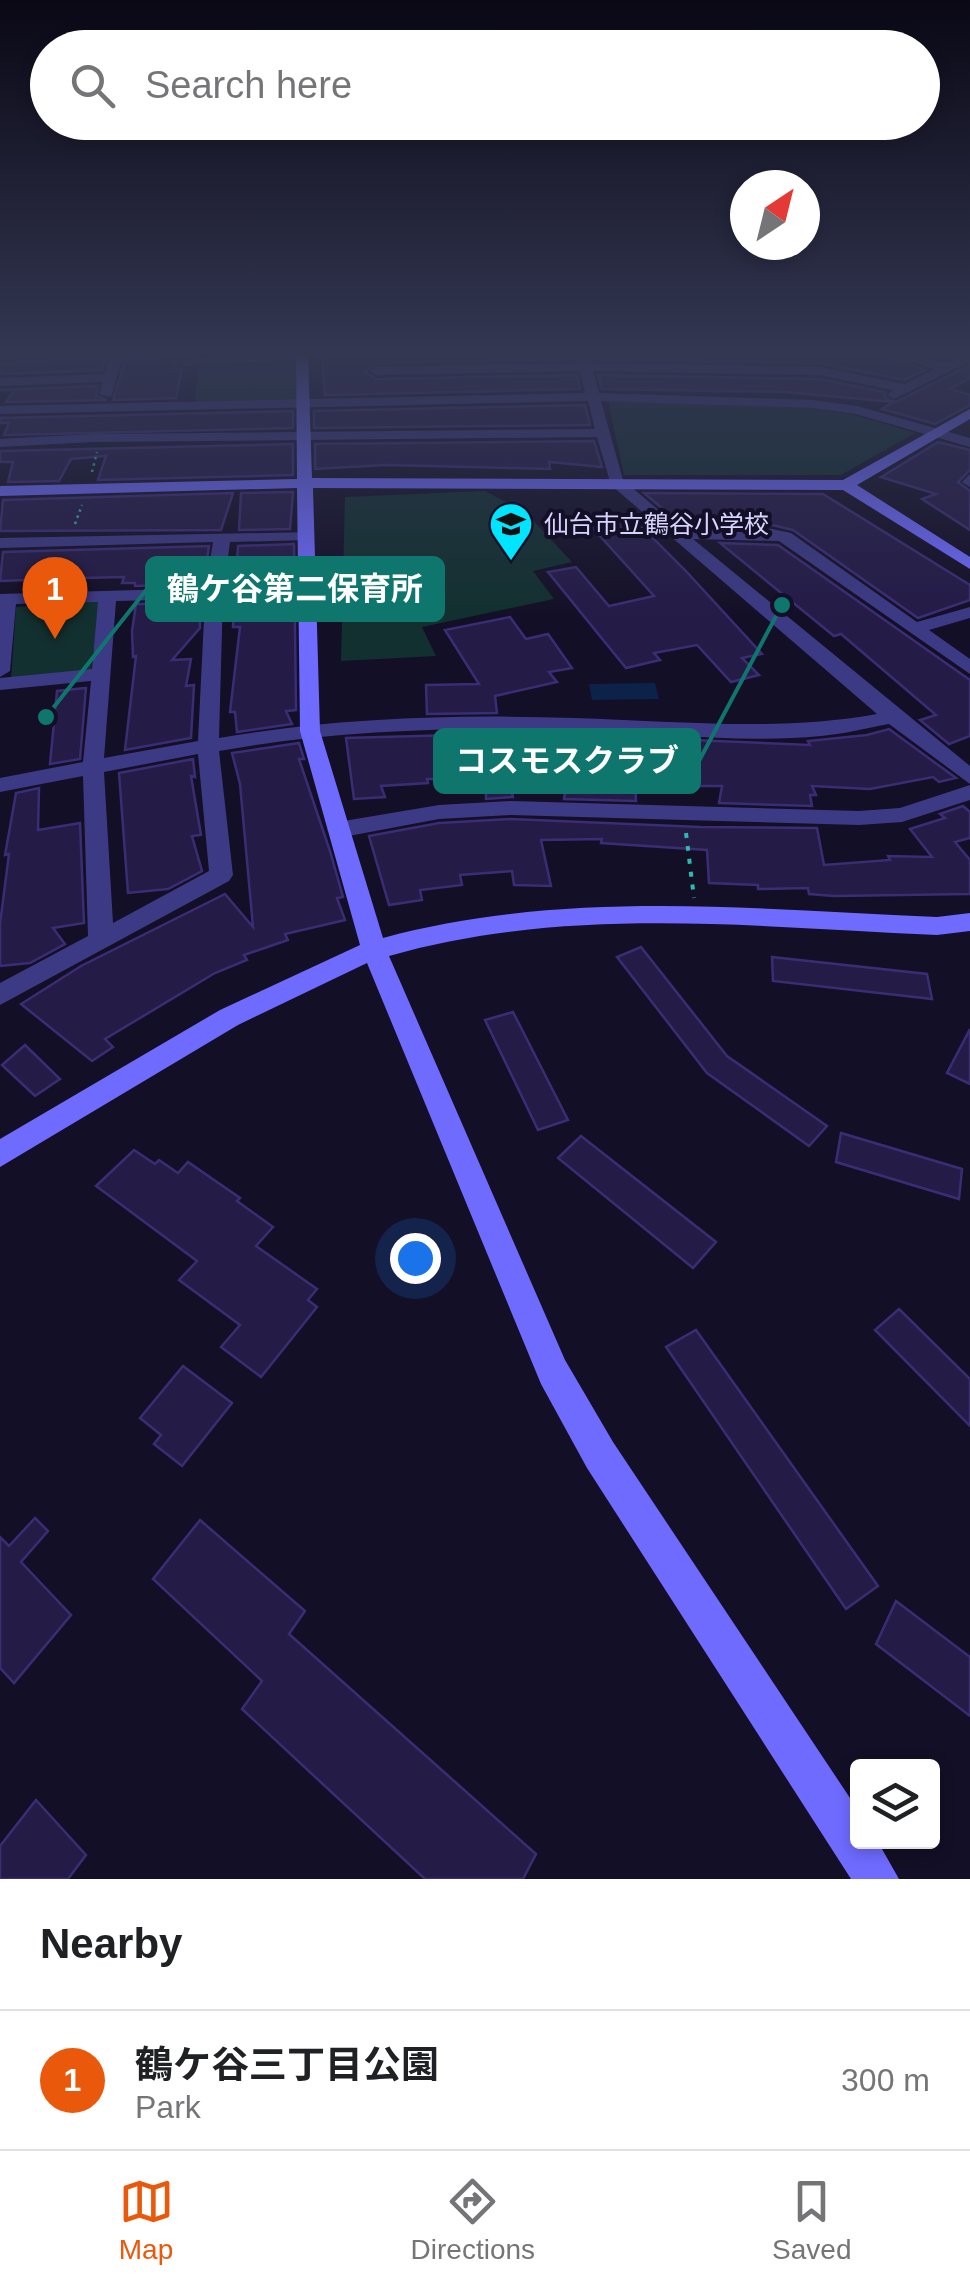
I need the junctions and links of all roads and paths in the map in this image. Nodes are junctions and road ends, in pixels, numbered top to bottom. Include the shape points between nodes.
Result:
1 (97, 443) edge
2 (302, 443) edge
3 (604, 443) edge
4 (918, 443) edge
5 (616, 482) junction
6 (308, 484) junction
7 (846, 485) junction
8 (87, 487) junction
9 (0, 490) edge
10 (676, 534) junction
11 (307, 535) junction
12 (222, 537) junction
13 (71, 538) junction
14 (0, 542) edge
15 (970, 564) edge
16 (214, 594) junction
17 (108, 595) junction
18 (4, 599) edge
19 (970, 612) edge
20 (914, 628) junction
21 (970, 668) edge
22 (0, 670) edge
23 (100, 674) junction
24 (0, 684) edge
25 (892, 717) junction
26 (310, 732) junction
27 (208, 746) junction
28 (93, 768) junction
29 (970, 777) edge
30 (0, 785) edge
31 (970, 792) edge
32 (338, 830) junction
33 (970, 922) edge
34 (101, 939) junction
35 (374, 950) junction
36 (0, 995) edge
37 (0, 1154) edge
38 (877, 1879) edge

1 - 8 path
2 - 6 street
3 - 5 street
4 - 7 street
5 - 6 street
5 - 7 street
5 - 10 street
6 - 8 street
6 - 11 street
7 - 15 street
8 - 9 street
8 - 13 path
10 - 20 street via 785,537
10 - 25 street
11 - 12 street
11 - 26 street
12 - 13 street
12 - 16 street
13 - 14 street
16 - 17 street
16 - 27 street
17 - 18 street
17 - 23 street
18 - 22 street
19 - 20 street
20 - 21 street
23 - 24 street
23 - 28 street
25 - 26 street via 778,732 482,722
25 - 29 street
26 - 27 street
26 - 32 street
27 - 28 street
27 - 34 street via 221,876
28 - 30 street
28 - 34 street
31 - 32 street via 902,815 859,818 510,808 438,812
32 - 35 street
33 - 35 street via 518,920
34 - 36 street
35 - 37 street via 236,1016
35 - 38 street via 553,1372 600,1455

